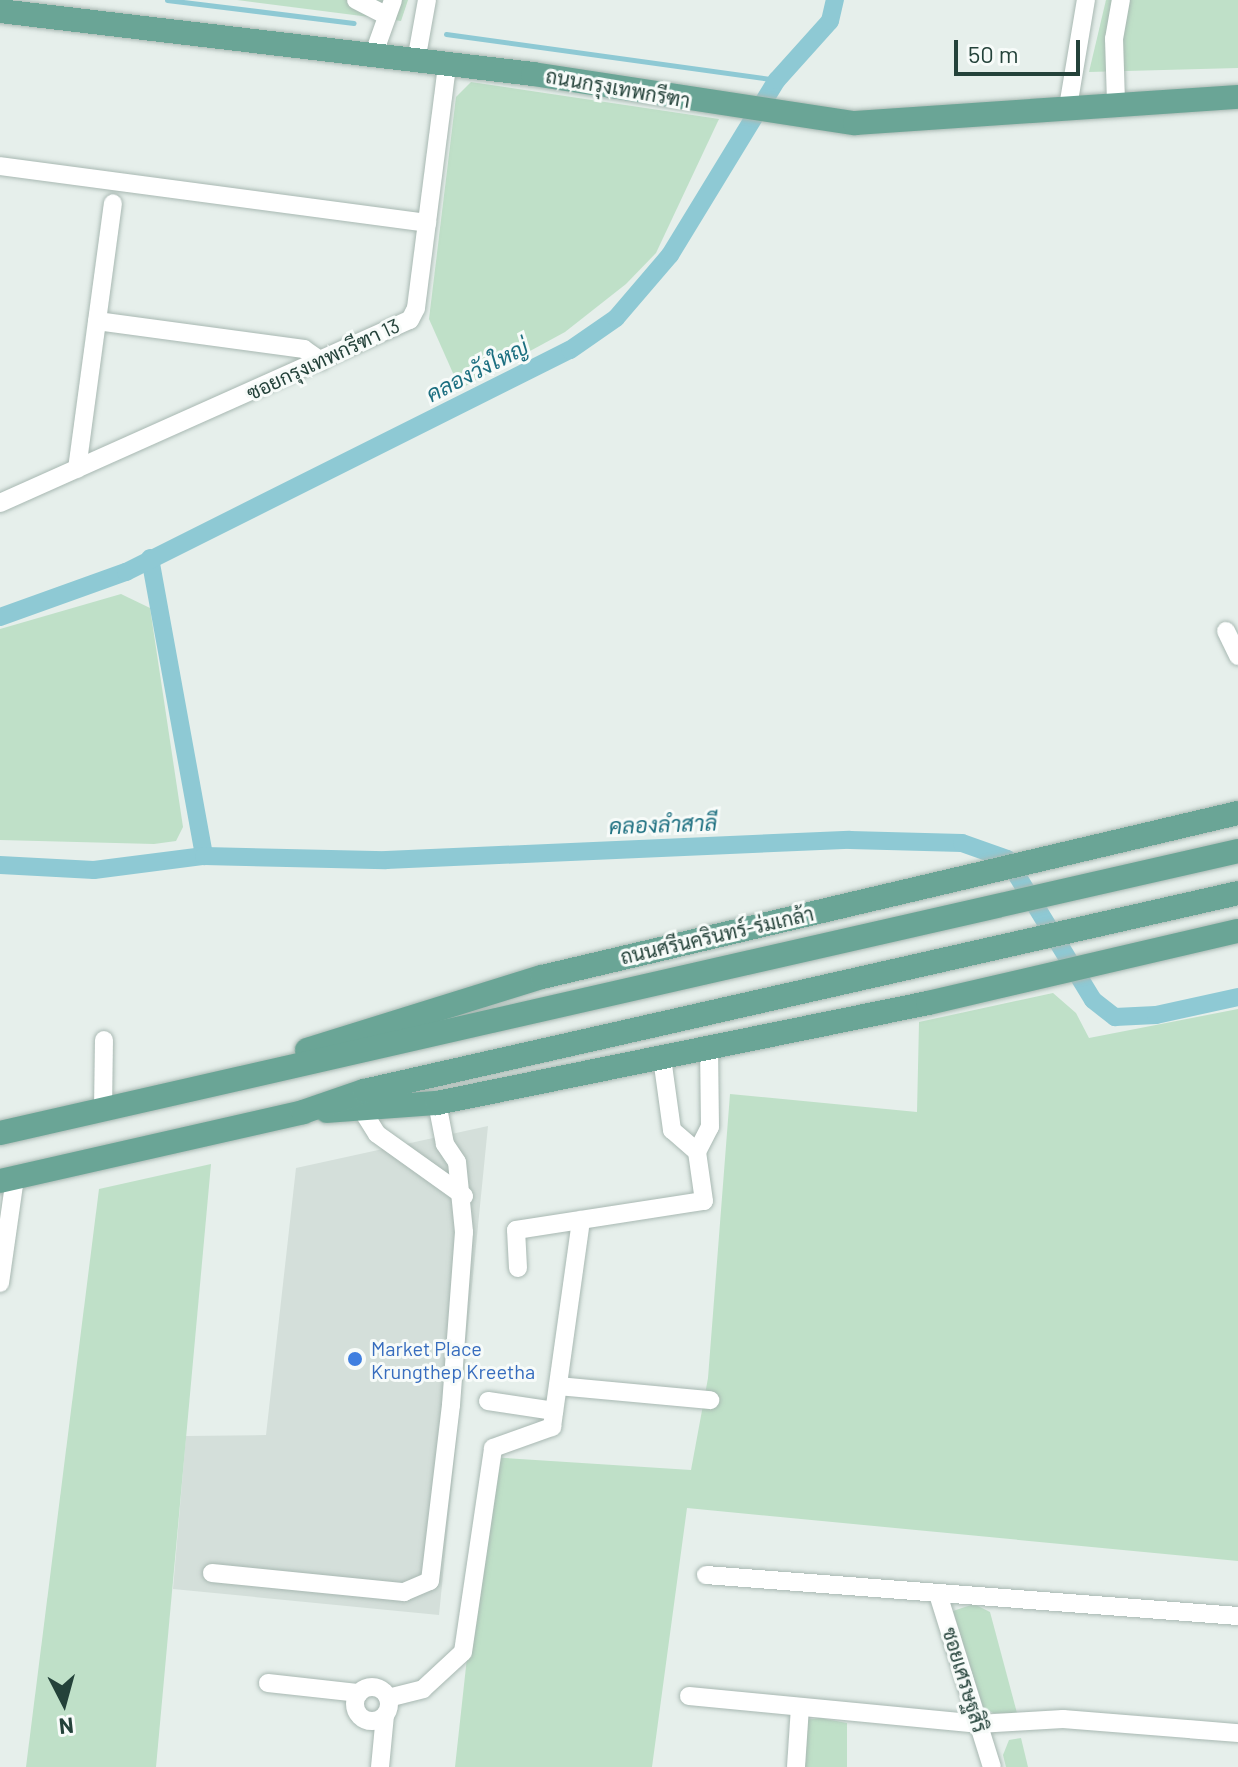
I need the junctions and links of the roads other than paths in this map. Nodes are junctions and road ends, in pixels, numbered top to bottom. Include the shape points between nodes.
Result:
1 (356, 0) edge
2 (427, 0) edge
3 (1086, 0) edge
4 (1121, 0) edge
5 (390, 8) edge
6 (0, 11) edge
7 (373, 56) junction
8 (416, 61) junction
9 (447, 65) junction
10 (1238, 97) edge
11 (1116, 102) junction
12 (1068, 107) junction
13 (0, 166) edge
14 (113, 203) dead end
15 (427, 223) junction
16 (97, 321) junction
17 (321, 361) junction
18 (77, 469) junction
19 (0, 503) edge
20 (1226, 631) dead end
21 (1238, 656) edge
22 (1238, 813) edge
23 (1238, 851) edge
24 (1238, 893) edge
25 (1238, 931) edge
26 (104, 1040) dead end
27 (709, 1049) junction
28 (662, 1058) junction
29 (205, 1087) junction
30 (437, 1103) junction
31 (103, 1110) junction
32 (362, 1110) junction
33 (303, 1112) junction
34 (0, 1133) edge
35 (697, 1152) junction
36 (7, 1180) edge
37 (464, 1196) junction
38 (581, 1220) junction
39 (518, 1268) dead end
40 (0, 1283) edge
41 (558, 1386) junction
42 (710, 1400) dead end
43 (488, 1401) dead end
44 (554, 1411) junction
45 (212, 1573) dead end
46 (706, 1575) dead end
47 (938, 1594) junction
48 (1238, 1616) edge
49 (268, 1683) dead end
50 (359, 1693) junction
51 (689, 1696) dead end
52 (387, 1707) junction
53 (800, 1707) junction
54 (978, 1724) junction
55 (1238, 1733) edge
56 (380, 1767) edge
57 (796, 1767) edge
58 (992, 1767) edge

1 - 5 street
2 - 8 street
3 - 12 street
4 - 11 street via 1114,39
5 - 7 street
6 - 7 main road, ถนนกรุงเทพกรีฑา
7 - 8 main road, ถนนกรุงเทพกรีฑา
8 - 9 main road, ถนนกรุงเทพกรีฑา
9 - 12 main road, ถนนกรุงเทพกรีฑา via 841,122
9 - 15 street, ซอยกรุงเทพกรีฑา 13
10 - 11 main road, ถนนกรุงเทพกรีฑา
11 - 12 main road, ถนนกรุงเทพกรีฑา
13 - 15 street
14 - 16 street
15 - 17 street, ซอยกรุงเทพกรีฑา 13 via 410,320
16 - 17 street via 304,349
16 - 18 street
17 - 18 street, ซอยกรุงเทพกรีฑา 13
18 - 19 street, ซอยกรุงเทพกรีฑา 13
20 - 21 street
22 - 29 main road, ถนนศรีนครินทร์-ร่มเกล้า via 542,977 384,1022
23 - 29 main road, ถนนศรีนครินทร์-ร่มเกล้า
24 - 33 main road via 364,1091
25 - 27 main road
26 - 31 street
27 - 28 main road
27 - 35 street via 710,1127
28 - 30 main road
28 - 35 street via 672,1130
29 - 31 main road, ถนนศรีนครินทร์-ร่มเกล้า
30 - 32 main road
30 - 37 street
31 - 34 main road, ถนนศรีนครินทร์-ร่มเกล้า
32 - 33 main road
32 - 37 street via 377,1134
33 - 36 main road
35 - 38 street via 704,1201
36 - 40 street
37 - 45 street via 451,1405 430,1581 404,1592
38 - 39 street via 516,1230
38 - 41 street
41 - 42 street
41 - 44 street
43 - 44 street
44 - 52 street via 552,1427 493,1448 463,1652 423,1689
46 - 47 street
47 - 48 street via 991,1593
47 - 54 street, ซอยเศรษฐสิริ
49 - 50 street
50 - 52 street via 375,1687
50 - 52 street via 355,1708 360,1717 376,1721
51 - 53 street
52 - 56 street
53 - 54 street
53 - 57 street
54 - 55 street via 1063,1719
54 - 58 street, ซอยเศรษฐสิริ

